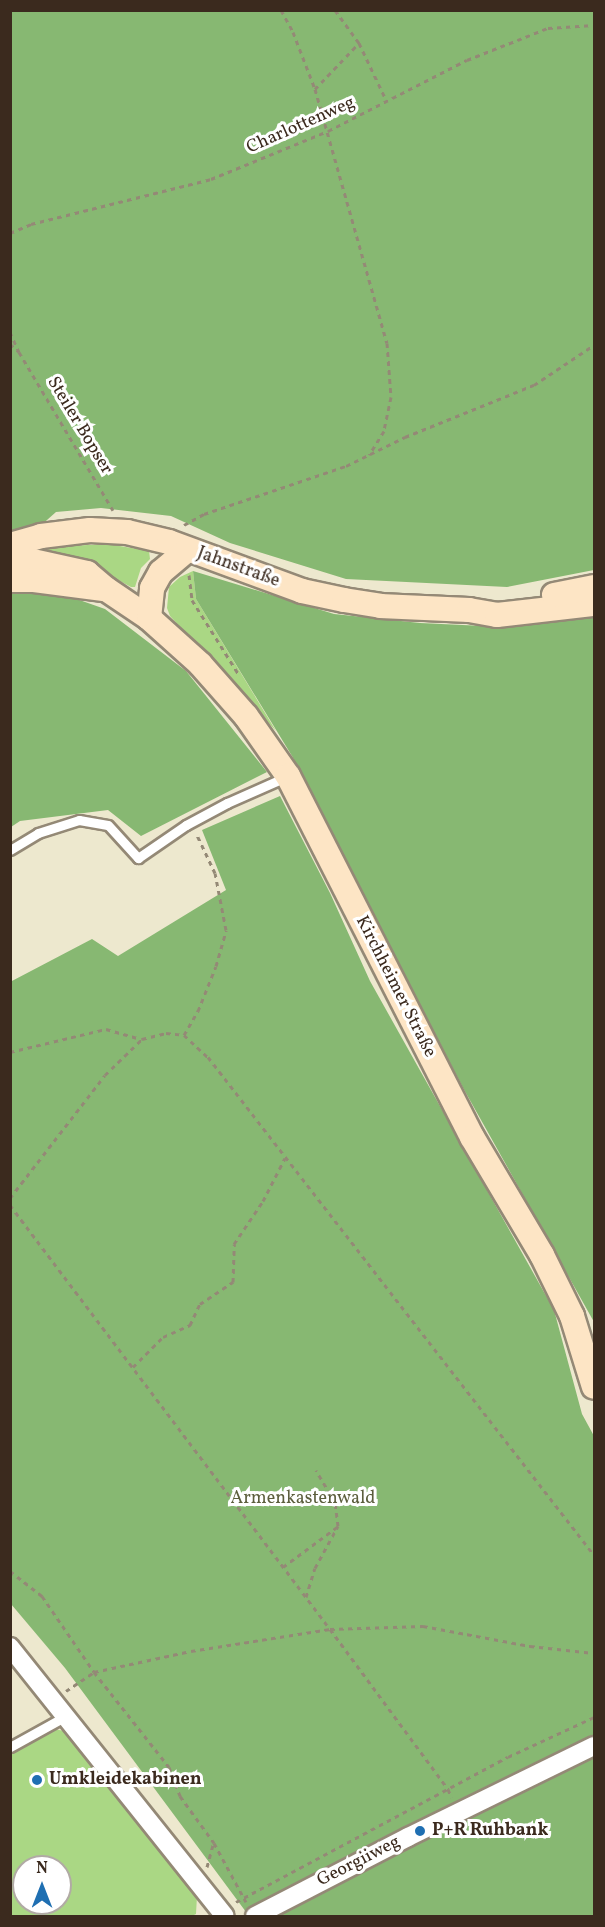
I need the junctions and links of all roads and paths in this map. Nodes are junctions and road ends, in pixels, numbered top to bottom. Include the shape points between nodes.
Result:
1 (281, 10) edge
2 (335, 10) edge
3 (594, 25) edge
4 (359, 43) junction
5 (315, 88) junction
6 (387, 102) junction
7 (328, 131) junction
8 (10, 233) edge
9 (10, 332) edge
10 (10, 344) edge
11 (594, 345) edge
12 (19, 352) junction
13 (368, 456) junction
14 (127, 532) junction
15 (10, 545) edge
16 (178, 546) junction
17 (10, 556) edge
18 (10, 580) edge
19 (594, 587) edge
20 (106, 589) junction
21 (594, 604) edge
22 (469, 610) junction
23 (148, 618) junction
24 (243, 681) dead end
25 (288, 776) junction
26 (191, 822) junction
27 (10, 850) edge
28 (184, 1035) junction
29 (142, 1039) junction
30 (10, 1052) edge
31 (285, 1157) junction
32 (10, 1198) edge
33 (10, 1205) edge
34 (133, 1367) junction
35 (594, 1388) edge
36 (316, 1470) dead end
37 (338, 1526) junction
38 (594, 1555) edge
39 (283, 1567) junction
40 (10, 1571) edge
41 (306, 1597) junction
42 (330, 1629) junction
43 (10, 1647) edge
44 (594, 1653) edge
45 (94, 1672) junction
46 (52, 1700) junction
47 (66, 1716) junction
48 (594, 1717) edge
49 (10, 1746) edge
50 (594, 1746) edge
51 (448, 1789) junction
52 (456, 1813) junction
53 (243, 1898) junction
54 (223, 1914) edge
55 (255, 1917) edge

1 - 5 path
2 - 4 path
3 - 6 path, Charlottenweg via 548,28 467,60
4 - 5 path
4 - 6 path
5 - 7 path
6 - 7 path, Charlottenweg
7 - 8 path, Charlottenweg via 211,179
7 - 13 path via 387,343 391,397 384,431
9 - 12 path, Steiler Bopser
10 - 12 path
11 - 13 path via 534,385
12 - 14 path, Steiler Bopser
13 - 16 path via 204,514 186,523
14 - 15 main road, Jahnstraße via 90,530 41,536
14 - 16 main road, Jahnstraße
16 - 22 main road, Jahnstraße via 251,574 333,598 380,606
16 - 23 main road via 152,588
16 - 24 path via 192,600
17 - 20 main road, Kirchheimer Straße via 87,573
18 - 20 main road
19 - 22 main road, Jahnstraße
20 - 23 main road, Kirchheimer Straße
21 - 22 main road, Jahnstraße via 497,615
23 - 25 main road, Kirchheimer Straße via 200,664 246,716
25 - 26 lane
25 - 35 main road, Kirchheimer Straße via 472,1137 542,1255 572,1316
26 - 27 lane via 138,858 108,825 79,820 38,833
26 - 28 path via 215,873 226,930 198,1011
28 - 29 path via 166,1033
28 - 31 path via 208,1058
29 - 30 path via 106,1029
29 - 32 path via 105,1075
31 - 34 path via 263,1201 234,1244 233,1282 200,1304 190,1325 163,1337
31 - 38 path
33 - 34 path
34 - 39 path
36 - 37 path via 335,1502
37 - 39 path
37 - 41 path via 315,1568
39 - 41 path
40 - 45 path via 42,1596
41 - 42 path
42 - 44 path via 423,1626 530,1646
42 - 45 path via 191,1651
42 - 51 path
43 - 46 street
45 - 46 path
45 - 53 path via 169,1767 180,1796 214,1843
46 - 47 street
47 - 49 lane
47 - 54 street
48 - 51 path via 508,1756
50 - 52 street, Georgiiweg
51 - 52 path
51 - 53 path
52 - 55 street, Georgiiweg
53 - 54 path

